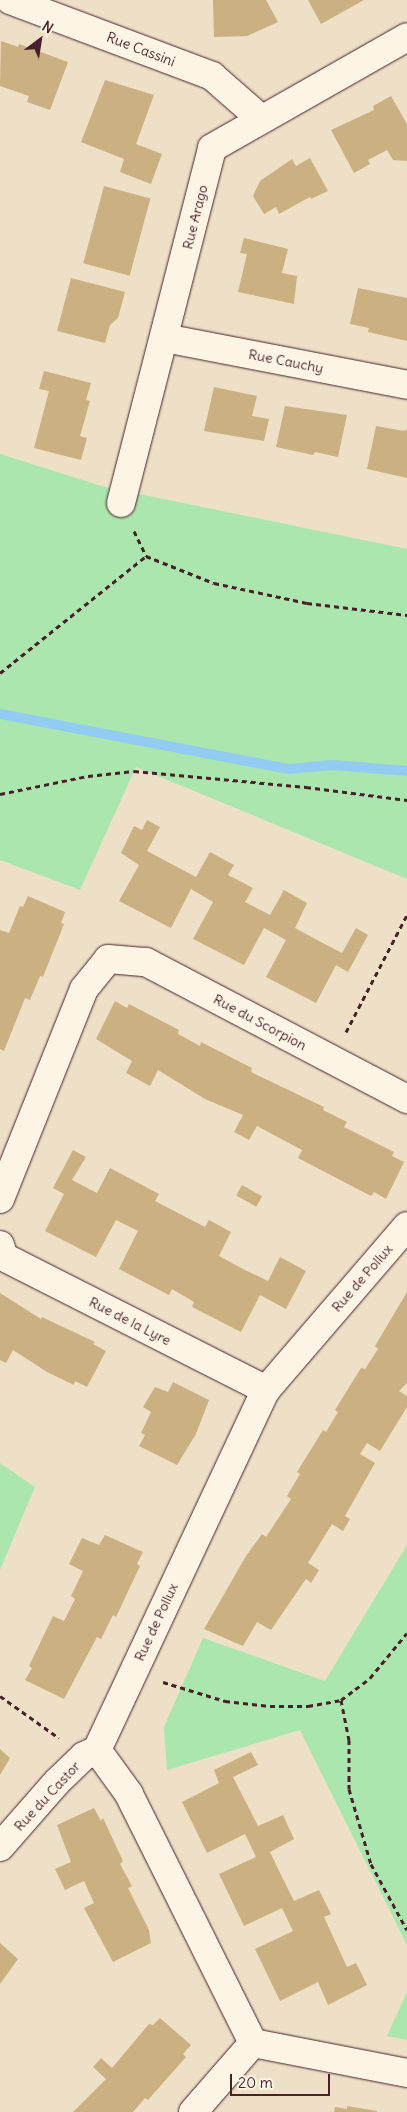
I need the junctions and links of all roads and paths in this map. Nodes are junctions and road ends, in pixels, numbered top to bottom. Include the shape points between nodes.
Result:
1 (10, 0) edge
2 (407, 37) edge
3 (260, 118) junction
4 (164, 338) junction
5 (407, 385) edge
6 (121, 503) joint
7 (146, 556) junction
8 (407, 615) edge
9 (0, 673) edge
10 (0, 794) edge
11 (407, 800) edge
12 (407, 915) edge
13 (332, 1060) junction
14 (407, 1099) edge
15 (0, 1199) edge
16 (407, 1226) edge
17 (0, 1245) edge
18 (266, 1390) junction
19 (407, 1633) edge
20 (130, 1676) junction
21 (0, 1696) edge
22 (341, 1700) junction
23 (91, 1753) junction
24 (0, 1847) edge
25 (407, 1930) edge
26 (253, 2043) junction
27 (407, 2073) edge
28 (193, 2112) edge

1 - 3 street, Rue Cassini via 212,76
2 - 3 street, Rue Arago
3 - 4 street, Rue Arago via 212,148
4 - 5 street, Rue Cauchy
4 - 6 street, Rue Arago
6 - 7 path
7 - 8 path via 224,585 307,603
7 - 9 path
10 - 11 path via 88,776 134,771
12 - 13 path
13 - 14 street, Rue du Scorpion
13 - 15 street, Rue du Scorpion via 146,962 108,959 84,989
16 - 18 street, Rue de Pollux
17 - 18 street, Rue de la Lyre via 4,1257
18 - 20 street, Rue de Pollux
19 - 22 path via 370,1678
20 - 22 path via 180,1686 225,1701 308,1706
20 - 23 street, Rue de Pollux
21 - 23 path
22 - 25 path via 349,1740 349,1789 371,1864
23 - 24 street, Rue du Castor
23 - 26 street via 129,1794
26 - 27 street
26 - 28 street

